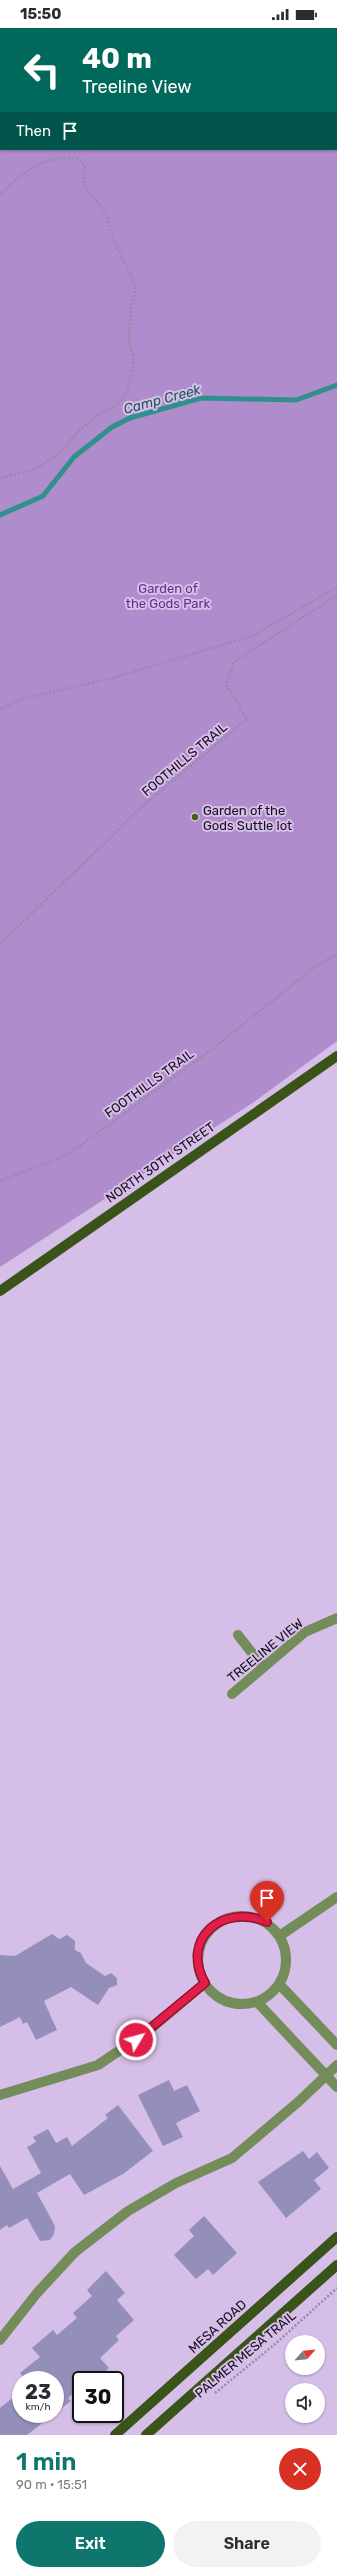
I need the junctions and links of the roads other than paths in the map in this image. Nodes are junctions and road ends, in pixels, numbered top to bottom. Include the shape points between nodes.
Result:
1 (337, 1056) edge
2 (0, 1291) edge
3 (337, 1618) edge
4 (238, 1635) dead end
5 (263, 1667) junction
6 (232, 1694) dead end
7 (337, 1897) edge
8 (281, 1935) junction
9 (205, 1983) junction
10 (280, 1985) junction
11 (257, 2002) junction
12 (337, 2045) edge
13 (337, 2065) edge
14 (326, 2074) junction
15 (337, 2087) edge
16 (0, 2095) edge
17 (337, 2237) edge
18 (337, 2265) edge
19 (0, 2340) edge
20 (115, 2435) edge
21 (146, 2435) edge

1 - 2 main road, NORTH 30TH STREET
3 - 5 street, TREELINE VIEW via 305,1632
4 - 5 street
5 - 6 street, TREELINE VIEW
7 - 8 street
8 - 9 street via 267,1922 252,1916 233,1916 221,1920 202,1940 197,1960 199,1972
8 - 10 street via 287,1958 286,1970
9 - 11 street via 218,1997 232,2004
9 - 16 street via 148,2031 98,2064
10 - 11 street via 266,1998
10 - 12 street
11 - 14 street
13 - 14 street
14 - 15 street
14 - 19 street via 297,2104 232,2158 176,2183 128,2211 75,2252 36,2293
17 - 20 main road, MESA ROAD
18 - 21 main road

